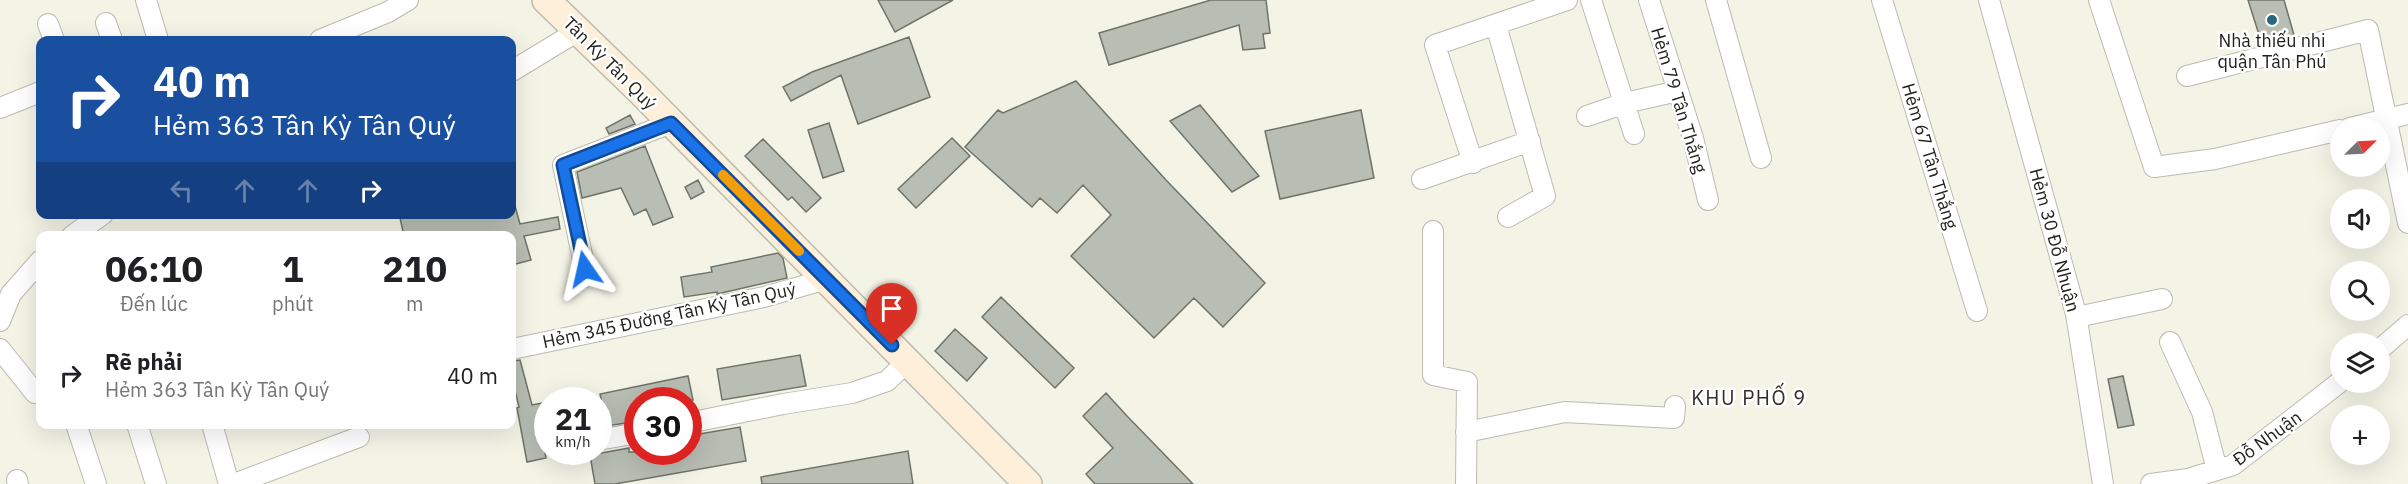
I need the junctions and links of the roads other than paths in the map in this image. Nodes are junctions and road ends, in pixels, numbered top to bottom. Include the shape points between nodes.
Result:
1 (146, 0) edge
2 (408, 0) edge
3 (546, 0) edge
4 (1567, 0) edge
5 (1591, 0) edge
6 (1649, 0) edge
7 (1716, 0) edge
8 (1882, 0) edge
9 (1989, 0) edge
10 (2099, 0) edge
11 (1537, 5) edge
12 (1496, 25) junction
13 (578, 31) junction
14 (157, 36) edge
15 (330, 36) edge
16 (516, 69) edge
17 (2187, 76) dead end
18 (1678, 91) junction
19 (36, 94) edge
20 (1625, 103) junction
21 (0, 108) edge
22 (2408, 114) edge
23 (1587, 116) dead end
24 (2388, 117) edge
25 (2390, 118) edge
26 (671, 123) junction
27 (2390, 129) edge
28 (2330, 132) edge
29 (1634, 134) dead end
30 (1530, 141) junction
31 (1761, 158) dead end
32 (1473, 163) junction
33 (1422, 179) dead end
34 (1708, 200) dead end
35 (1508, 217) dead end
36 (96, 219) edge
37 (2408, 223) edge
38 (79, 231) edge
39 (1433, 231) dead end
40 (36, 266) edge
41 (585, 269) dead end
42 (826, 279) junction
43 (2162, 299) dead end
44 (1977, 312) dead end
45 (2077, 317) junction
46 (0, 321) edge
47 (2408, 326) edge
48 (2390, 341) edge
49 (2170, 342) dead end
50 (516, 348) edge
51 (0, 349) edge
52 (908, 361) junction
53 (2330, 390) edge
54 (35, 393) dead end
55 (1676, 406) dead end
56 (702, 420) edge
57 (78, 429) edge
58 (139, 429) edge
59 (213, 429) edge
60 (1466, 432) junction
61 (359, 437) dead end
62 (2214, 475) edge
63 (96, 484) edge
64 (156, 484) edge
65 (229, 484) edge
66 (234, 484) edge
67 (1028, 484) edge
68 (1466, 484) edge
69 (2103, 484) edge
70 (2151, 484) edge

1 - 14 street
2 - 15 street
3 - 13 main road, Tân Kỳ Tân Quý
4 - 11 street
5 - 20 street
6 - 18 street, Hẻm 79 Tân Thắng
7 - 31 street
8 - 44 street, Hẻm 67 Tân Thắng
9 - 45 street, Hẻm 30 Đỗ Nhuận
10 - 28 street via 2154,167 2215,159
11 - 12 street
12 - 30 street
12 - 32 street via 1435,45
13 - 16 street
13 - 26 main road, Tân Kỳ Tân Quý
17 - 24 street via 2368,30
18 - 20 street
18 - 34 street, Hẻm 79 Tân Thắng
19 - 21 street
20 - 23 street
20 - 29 street
22 - 25 street
26 - 41 street via 563,165
26 - 42 main road, Tân Kỳ Tân Quý
27 - 37 street
30 - 32 street
30 - 35 street via 1545,196
32 - 33 street
36 - 38 street
39 - 60 street via 1432,375 1467,382
40 - 46 street via 11,294
42 - 50 street, Hẻm 345 Đường Tân Kỳ Tân Quý via 753,300
42 - 52 main road, Tân Kỳ Tân Quý
43 - 45 street
45 - 69 street, Hẻm 30 Đỗ Nhuận
47 - 48 street
49 - 62 street via 2202,412
51 - 54 street
52 - 56 street via 887,381 852,393
52 - 67 main road, Tân Kỳ Tân Quý
53 - 62 street, Đỗ Nhuận via 2233,465
55 - 60 street via 1674,418 1565,412
57 - 63 street
58 - 64 street
59 - 65 street
60 - 68 street
61 - 66 street
62 - 70 street, Đỗ Nhuận

